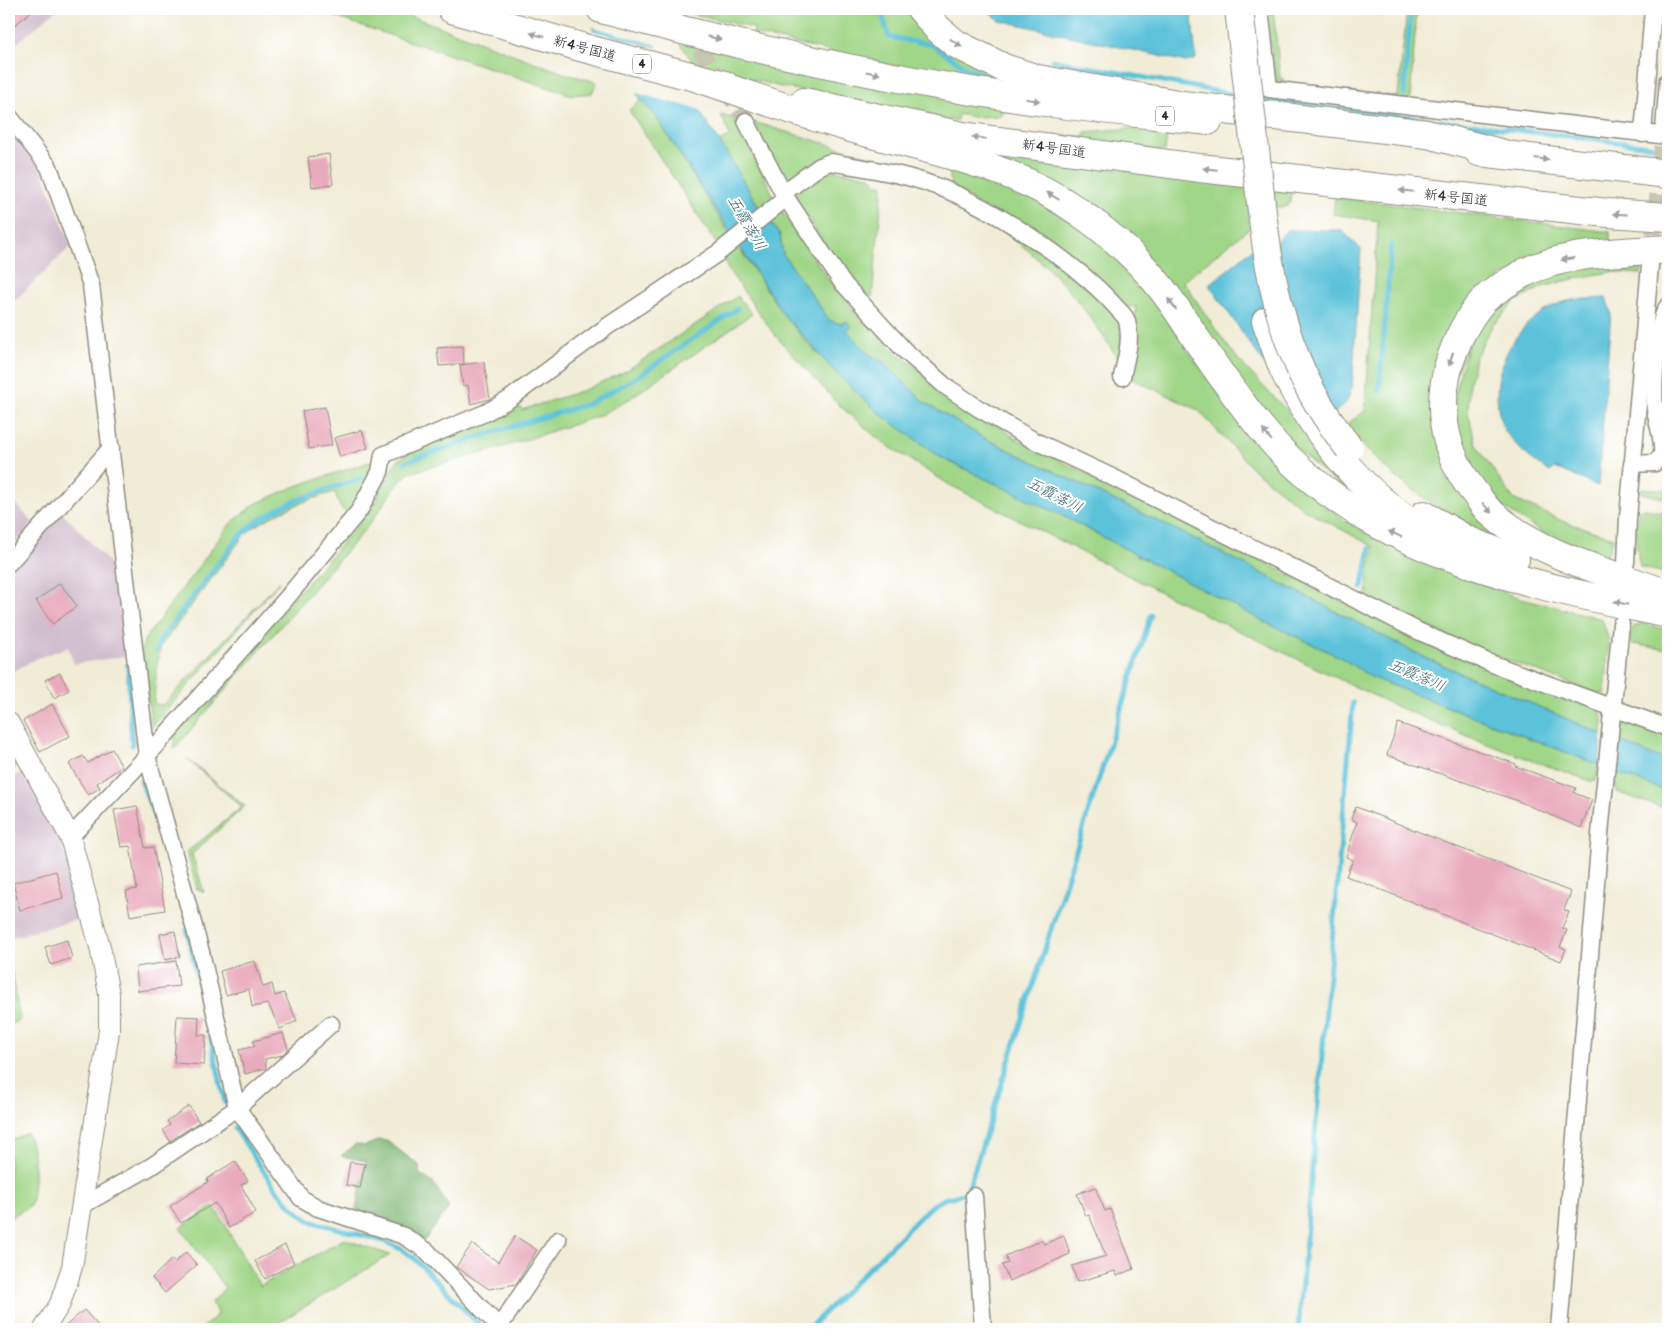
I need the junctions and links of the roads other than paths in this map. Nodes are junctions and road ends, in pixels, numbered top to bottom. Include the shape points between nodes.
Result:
1 (452, 9) edge
2 (601, 9) edge
3 (921, 9) edge
4 (1224, 9) edge
5 (1239, 9) edge
6 (1260, 9) edge
7 (1653, 9) edge
8 (701, 79) junction
9 (1668, 80) edge
10 (9, 116) edge
11 (746, 121) tunnel mouth
12 (1666, 132) edge
13 (1642, 134) junction
14 (1504, 154) junction
15 (1668, 174) edge
16 (785, 195) junction
17 (1668, 217) edge
18 (1659, 257) edge
19 (1668, 306) edge
20 (1122, 377) dead end
21 (112, 448) junction
22 (1344, 451) junction
23 (1632, 464) junction
24 (9, 563) edge
25 (1626, 563) dead end
26 (1506, 574) junction
27 (1668, 594) edge
28 (1668, 614) edge
29 (1621, 624) dead end
30 (1611, 715) junction
31 (9, 723) edge
32 (1668, 728) edge
33 (147, 756) junction
34 (70, 837) junction
35 (331, 1024) dead end
36 (237, 1108) junction
37 (974, 1196) dead end
38 (83, 1205) junction
39 (558, 1240) dead end
40 (500, 1328) edge
41 (44, 1329) edge
42 (983, 1329) edge
43 (1559, 1329) edge

8 -> 1 highway, 新4号国道 / 4
2 -> 14 highway, 4 via 820,63 1053,104
3 -> 14 highway via 956,44 1004,68 1038,79 1183,105 1427,134
4 - 22 highway via 1250,247 1266,321 1282,366 1318,429
5 - 22 highway, bridge via 1265,244 1281,319 1298,364
6 - 13 street via 1269,89
7 - 13 street
17 -> 8 highway, 新4号国道 / 4 via 1199,168 963,136
26 -> 8 highway via 1446,556 1388,531 1322,489 1267,436 1153,278 1102,229 1076,210 990,165 863,132
9 - 12 street
10 - 21 street via 49,167 92,285
11 - 16 street
12 - 13 street
14 -> 15 highway, 4
16 - 20 street via 820,166 830,162 932,184 965,198 1015,227 1105,294 1126,319 1130,337
16 - 30 street via 841,281 904,350 944,385 1005,425 1418,631
16 - 33 street via 725,247 500,404 486,413 383,455 380,472 359,511
18 - 23 street
18 -> 27 highway via 1600,254 1554,261 1521,275 1486,298 1467,322 1454,348 1445,378 1442,410 1448,448 1464,479 1489,512 1520,534 1563,556
19 - 23 street via 1664,310 1660,331 1654,381 1662,456 1655,463
21 - 24 street
21 - 33 street
22 - 26 highway via 1362,482 1394,510 1434,536
22 - 27 highway via 1423,515 1469,541 1542,568
23 - 25 street
28 -> 26 highway
29 - 30 street
30 - 32 street
30 - 43 street
31 - 34 street
33 - 34 street
33 - 36 street via 201,952
34 - 38 street via 100,947 109,994 109,1031
35 - 36 street
36 - 38 street via 150,1167
36 - 40 street via 301,1198 318,1208 404,1236 427,1251
37 - 42 street
38 - 41 street via 72,1267 60,1304
39 - 40 street

